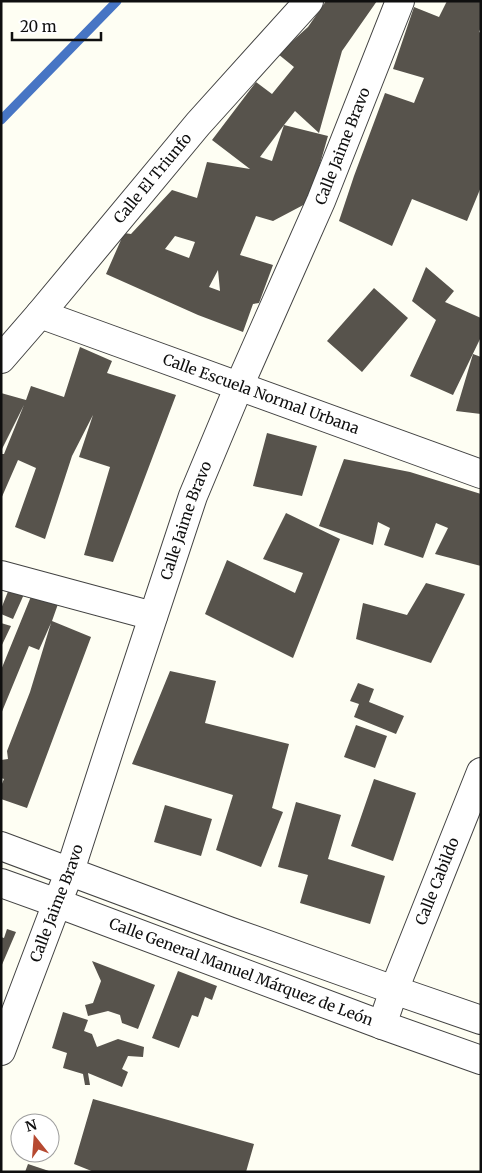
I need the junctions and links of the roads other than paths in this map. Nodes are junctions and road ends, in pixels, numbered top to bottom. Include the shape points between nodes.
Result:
1 (309, 1) edge
2 (400, 1) edge
3 (40, 314) junction
4 (1, 359) edge
5 (239, 386) junction
6 (481, 474) edge
7 (1, 575) edge
8 (153, 616) junction
9 (481, 772) edge
10 (1, 846) edge
11 (70, 871) junction
12 (1, 883) edge
13 (57, 902) junction
14 (394, 990) junction
15 (481, 1020) edge
16 (382, 1025) junction
17 (1, 1051) edge
18 (481, 1060) edge

1 - 3 street, Calle El Triunfo via 198,124
2 - 5 street, Calle Jaime Bravo via 321,201
3 - 4 street, Calle El Triunfo
3 - 5 street, Calle Escuela Normal Urbana
5 - 6 street, Calle Escuela Normal Urbana
5 - 8 street, Calle Jaime Bravo via 193,496
7 - 8 street
8 - 11 street, Calle Jaime Bravo
9 - 14 street, Calle Cabildo
10 - 11 street
11 - 13 street, Calle Jaime Bravo
11 - 14 street
12 - 13 street, Calle General Manuel Márquez de León
13 - 16 street, Calle General Manuel Márquez de León
13 - 17 street, Calle Jaime Bravo
14 - 15 street
14 - 16 street, Calle Cabildo
16 - 18 street, Calle General Manuel Márquez de León

